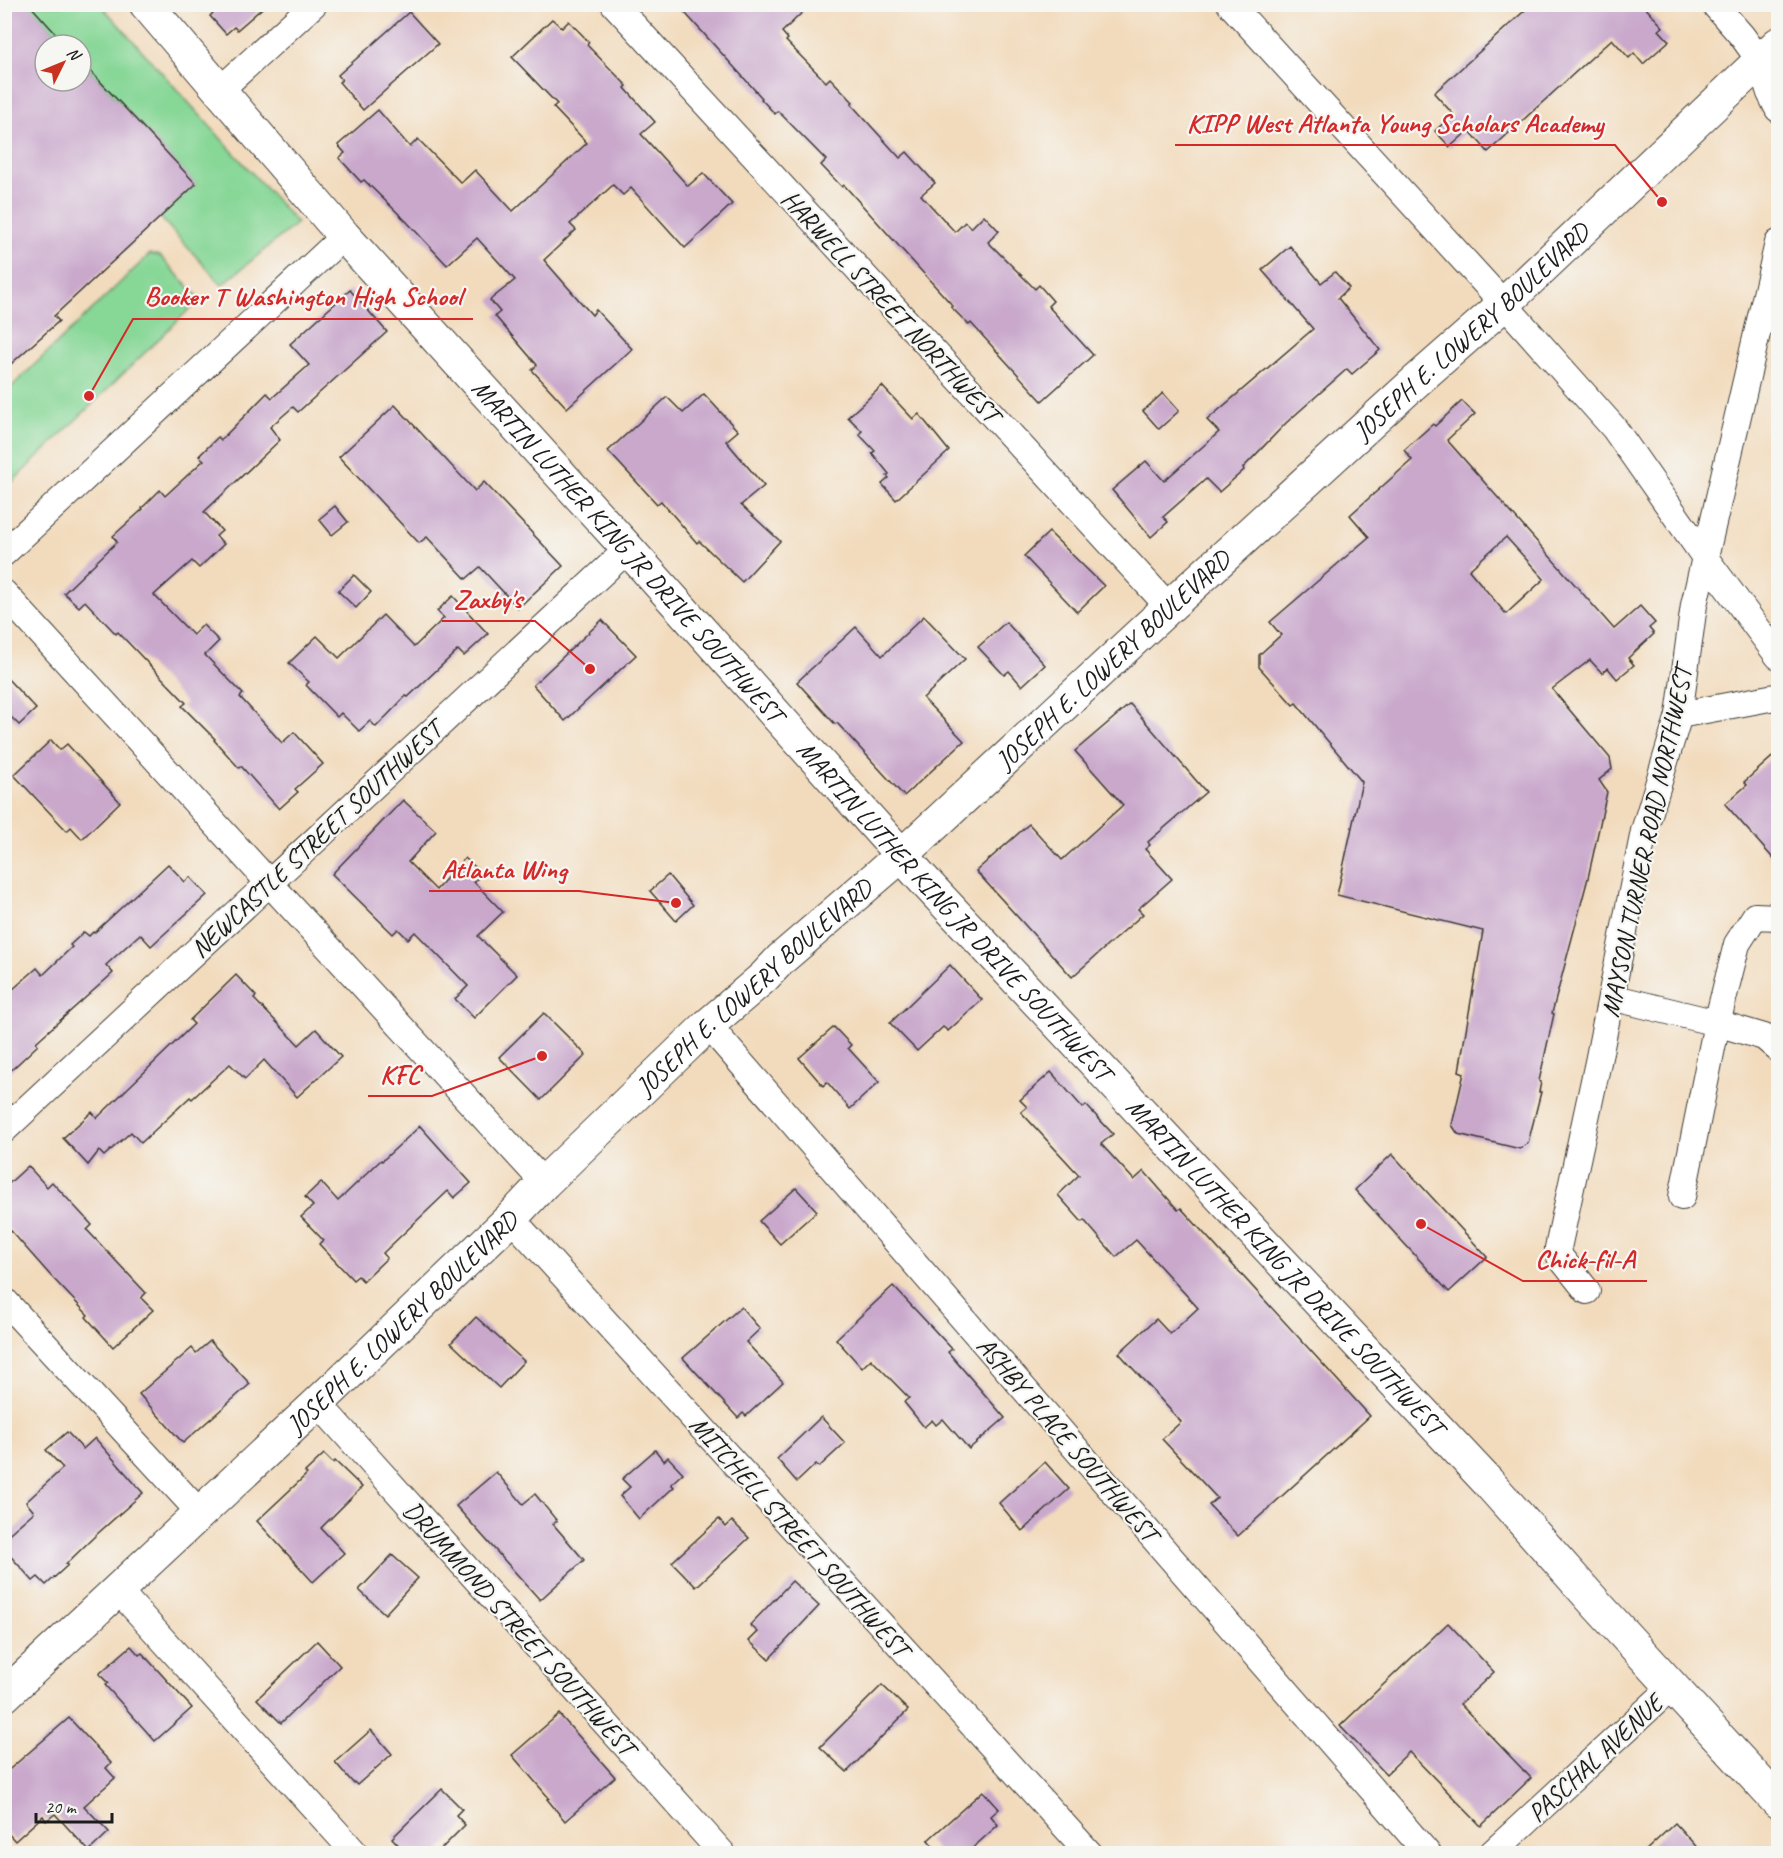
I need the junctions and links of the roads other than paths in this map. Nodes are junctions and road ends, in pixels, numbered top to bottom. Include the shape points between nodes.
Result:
1 (146, 4) edge
2 (314, 4) edge
3 (614, 4) edge
4 (1230, 4) edge
5 (1714, 4) edge
6 (1769, 52) edge
7 (220, 90) junction
8 (1779, 109) edge
9 (344, 236) junction
10 (1779, 243) edge
11 (1504, 304) junction
12 (628, 549) junction
13 (4, 553) edge
14 (1706, 559) junction
15 (4, 592) edge
16 (1169, 607) junction
17 (1779, 656) edge
18 (1779, 698) edge
19 (1679, 714) junction
20 (902, 855) junction
21 (270, 883) junction
22 (1779, 917) edge
23 (1611, 997) junction
24 (1717, 1023) junction
25 (708, 1025) junction
26 (1779, 1049) edge
27 (4, 1130) edge
28 (544, 1183) junction
29 (1682, 1197) dead end
30 (511, 1218) junction
31 (1587, 1292) dead end
32 (4, 1300) edge
33 (318, 1403) junction
34 (200, 1513) junction
35 (118, 1590) junction
36 (1672, 1687) junction
37 (4, 1696) edge
38 (1779, 1802) edge
39 (350, 1851) edge
40 (723, 1854) edge
41 (1090, 1854) edge
42 (1428, 1854) edge
43 (1491, 1854) edge

1 - 7 main road, MARTIN LUTHER KING JR DRIVE SOUTHWEST
2 - 7 street
3 - 16 street, HARWELL STREET NORTHWEST
4 - 11 street
5 - 6 street via 1742,36
6 - 8 street via 1770,93
6 - 11 main road, JOSEPH E. LOWERY BOULEVARD
7 - 9 main road, MARTIN LUTHER KING JR DRIVE SOUTHWEST
9 - 12 main road, MARTIN LUTHER KING JR DRIVE SOUTHWEST
9 - 13 street
10 - 14 street, MAYSON TURNER ROAD NORTHWEST
11 - 14 street via 1614,428
11 - 16 main road, JOSEPH E. LOWERY BOULEVARD
12 - 20 main road, MARTIN LUTHER KING JR DRIVE SOUTHWEST
12 - 21 street, NEWCASTLE STREET SOUTHWEST
14 - 17 street
14 - 19 street, MAYSON TURNER ROAD NORTHWEST via 1694,605
15 - 21 street
16 - 20 main road, JOSEPH E. LOWERY BOULEVARD
18 - 19 street
19 - 23 street, MAYSON TURNER ROAD NORTHWEST via 1644,831
20 - 25 main road, JOSEPH E. LOWERY BOULEVARD
20 - 36 main road, MARTIN LUTHER KING JR DRIVE SOUTHWEST via 1480,1473
21 - 27 street, NEWCASTLE STREET SOUTHWEST
21 - 28 street
22 - 24 street via 1755,916 1737,944
23 - 24 street
23 - 31 street, MAYSON TURNER ROAD NORTHWEST via 1558,1248 1560,1257
24 - 26 street via 1764,1037
24 - 29 street
25 - 28 main road, JOSEPH E. LOWERY BOULEVARD
25 - 42 street, ASHBY PLACE SOUTHWEST
28 - 30 main road, JOSEPH E. LOWERY BOULEVARD
30 - 33 main road, JOSEPH E. LOWERY BOULEVARD
30 - 41 street, MITCHELL STREET SOUTHWEST
32 - 34 street
33 - 34 main road, JOSEPH E. LOWERY BOULEVARD
33 - 40 street, DRUMMOND STREET SOUTHWEST
34 - 35 main road, JOSEPH E. LOWERY BOULEVARD
35 - 37 main road, JOSEPH E. LOWERY BOULEVARD
35 - 39 street
36 - 38 main road, MARTIN LUTHER KING JR DRIVE SOUTHWEST
36 - 43 street, PASCHAL AVENUE

